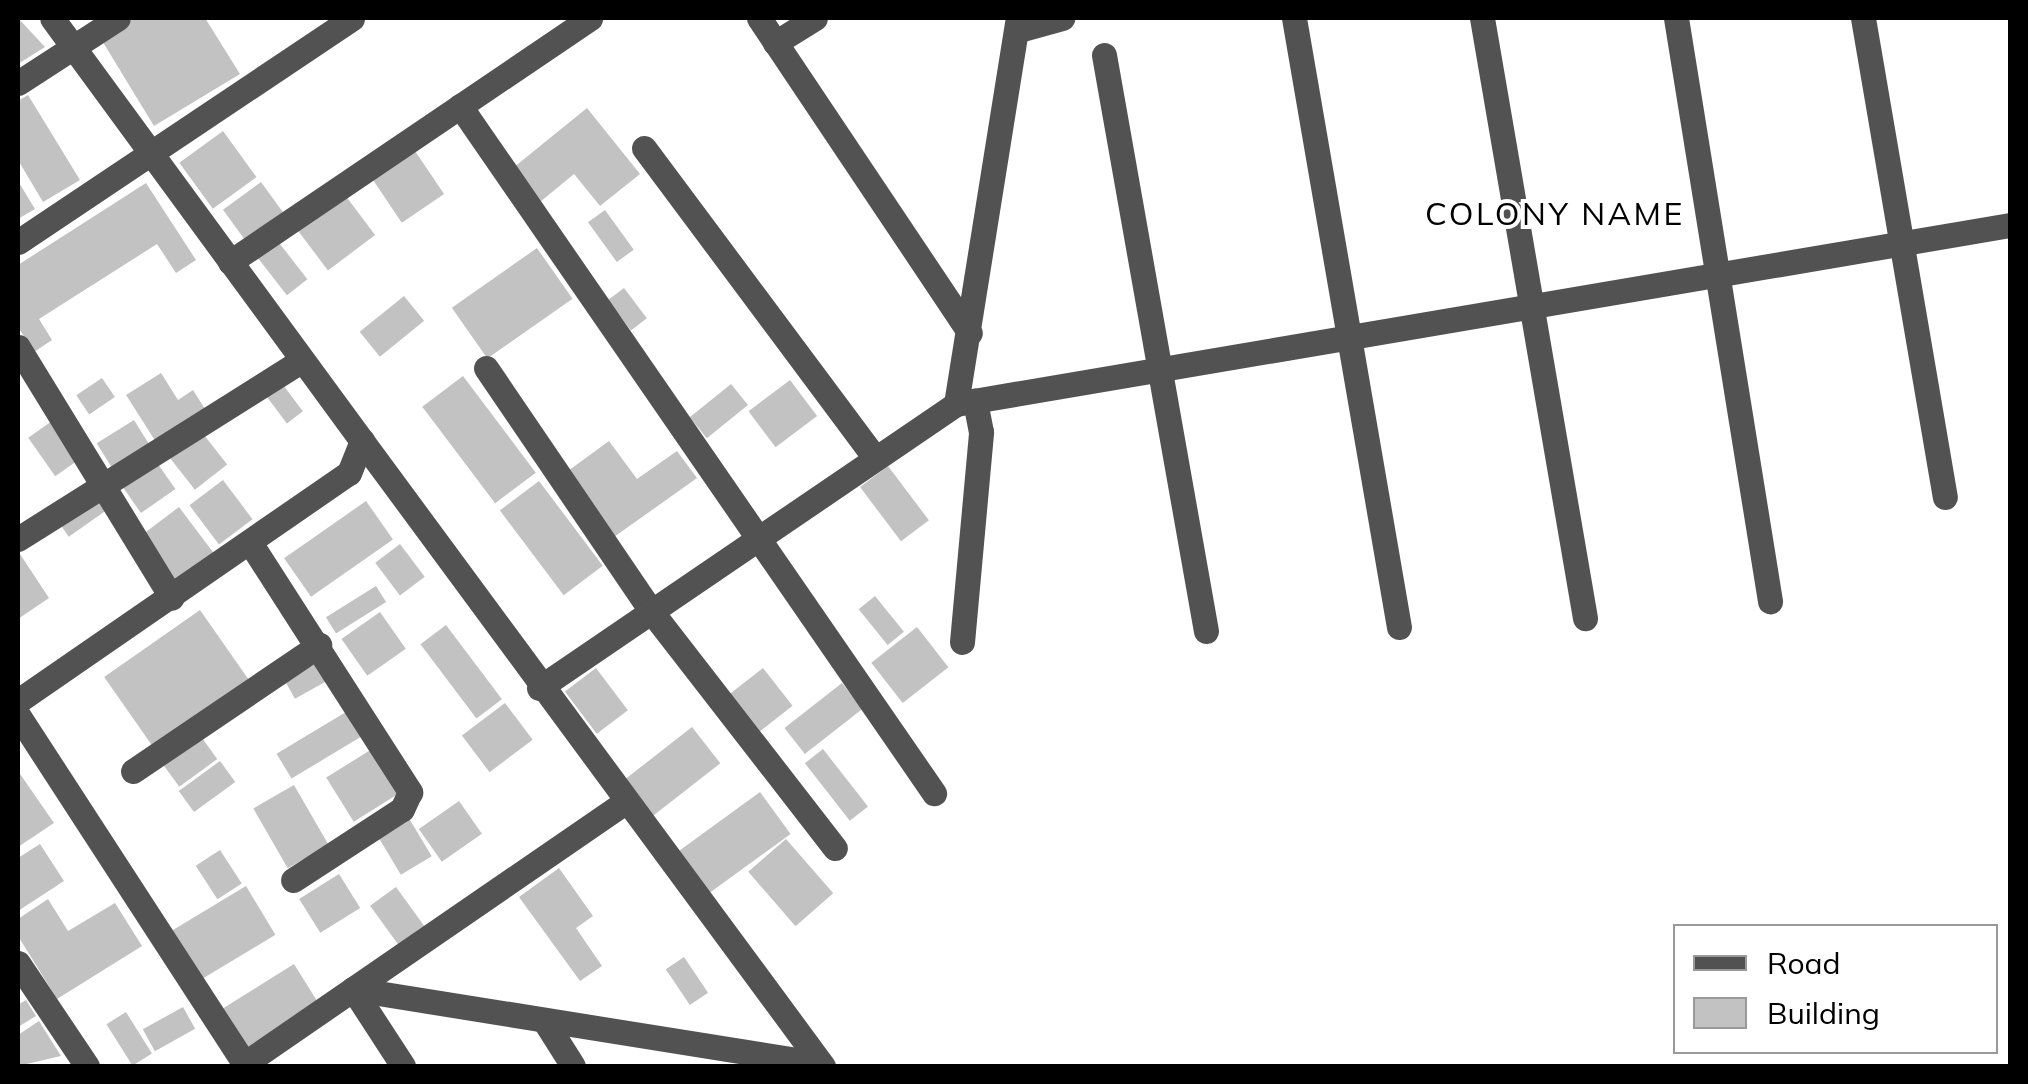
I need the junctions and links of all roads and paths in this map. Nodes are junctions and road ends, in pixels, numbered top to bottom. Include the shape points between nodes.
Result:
1 (52, 18) edge
2 (118, 18) edge
3 (352, 18) edge
4 (590, 18) edge
5 (759, 18) edge
6 (815, 18) edge
7 (1062, 18) edge
8 (1294, 18) edge
9 (1482, 18) edge
10 (1676, 18) edge
11 (1863, 18) edge
12 (1018, 24) edge
13 (776, 43) junction
14 (74, 47) junction
15 (1104, 55) dead end
16 (18, 83) edge
17 (460, 106) junction
18 (644, 148) dead end
19 (153, 154) junction
20 (2010, 225) edge
21 (18, 242) edge
22 (1901, 244) junction
23 (230, 262) junction
24 (1720, 270) junction
25 (1530, 304) junction
26 (970, 332) junction
27 (1347, 338) junction
28 (299, 362) junction
29 (22, 365) edge
30 (486, 368) dead end
31 (1156, 372) junction
32 (966, 403) junction
33 (362, 441) junction
34 (874, 457) junction
35 (100, 482) junction
36 (1946, 497) dead end
37 (758, 538) junction
38 (18, 539) edge
39 (251, 544) junction
40 (172, 598) junction
41 (1770, 601) dead end
42 (651, 611) junction
43 (1585, 618) dead end
44 (1400, 626) dead end
45 (1206, 631) dead end
46 (962, 642) dead end
47 (319, 645) junction
48 (539, 688) junction
49 (18, 701) edge
50 (18, 715) edge
51 (134, 771) dead end
52 (934, 793) dead end
53 (622, 804) junction
54 (834, 848) dead end
55 (294, 880) dead end
56 (18, 963) edge
57 (352, 989) junction
58 (544, 1020) junction
59 (245, 1065) edge
60 (822, 1065) edge
61 (88, 1066) edge
62 (402, 1066) edge
63 (574, 1066) edge

1 - 14 street
2 - 14 street
3 - 19 street
4 - 17 street
5 - 13 street
6 - 13 street
7 - 12 street
8 - 27 street
9 - 25 street
10 - 24 street
11 - 22 street
12 - 26 street
13 - 26 street
14 - 16 street
14 - 19 street
15 - 31 street
17 - 23 street
17 - 37 street
18 - 34 street
19 - 21 street
19 - 23 street
20 - 22 street
22 - 24 street
22 - 36 street
23 - 28 street
24 - 25 street
24 - 41 street
25 - 27 street
25 - 43 street
26 - 32 street
27 - 31 street
27 - 44 street
28 - 33 street
28 - 35 street
29 - 35 street
30 - 42 street
31 - 32 street
31 - 45 street
32 - 34 street
32 - 46 street via 981,432
33 - 39 street via 349,473
33 - 48 street
34 - 37 street
35 - 38 street
35 - 40 street
37 - 42 street
37 - 52 street
39 - 40 street
39 - 47 street
40 - 49 street
42 - 48 street
42 - 54 street
47 - 51 street
47 - 55 street via 410,792 402,808
48 - 53 street
50 - 59 street
53 - 57 street
53 - 60 street
56 - 61 street
57 - 58 street
57 - 59 street
57 - 62 street
58 - 60 street
58 - 63 street

